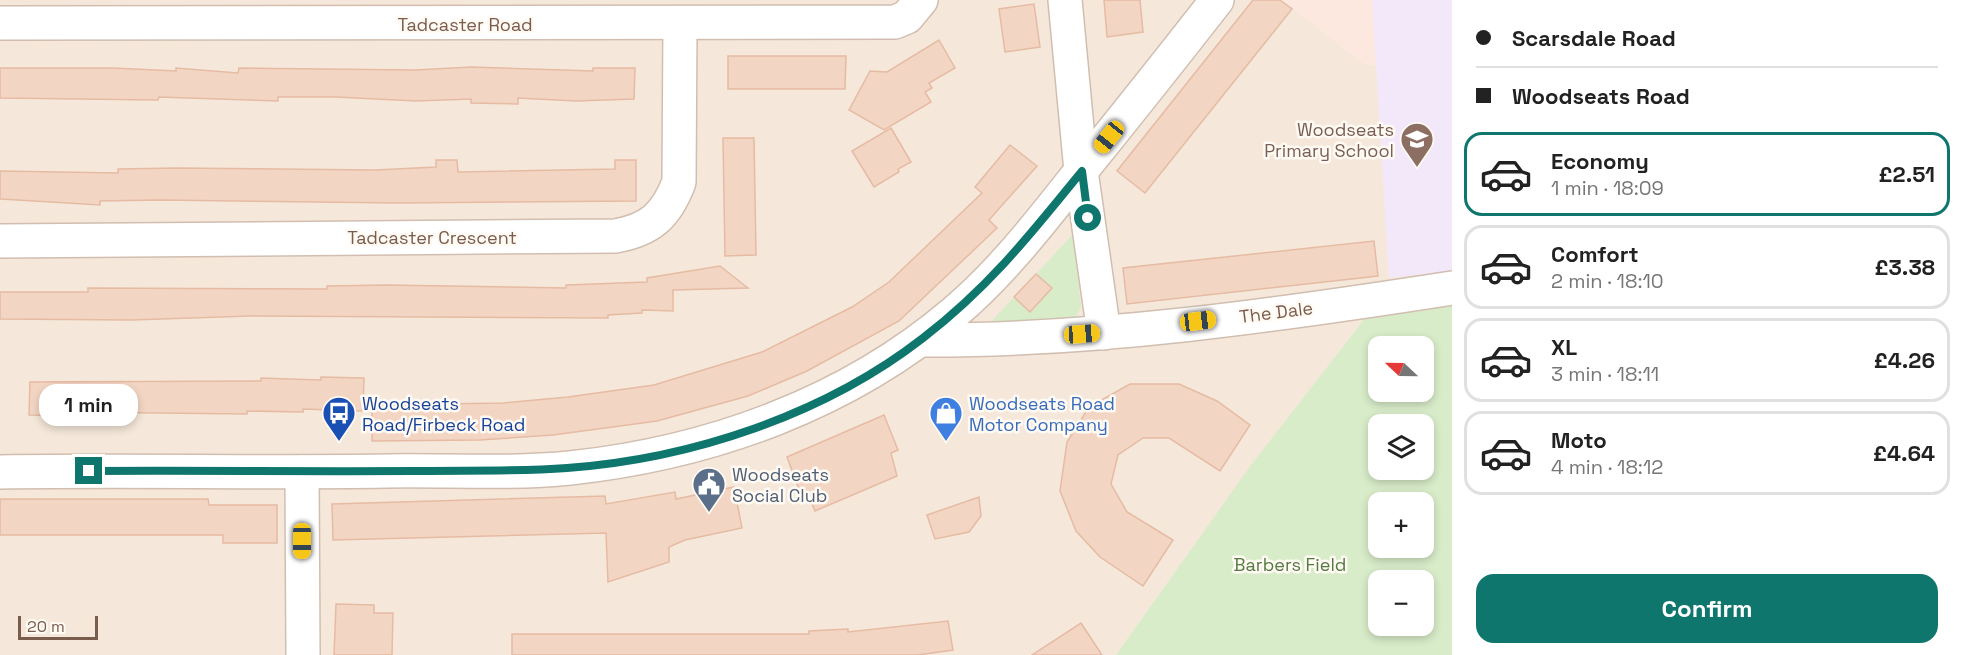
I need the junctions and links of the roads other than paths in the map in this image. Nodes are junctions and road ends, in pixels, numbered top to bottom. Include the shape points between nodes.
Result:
1 (921, 0) edge
2 (1065, 0) edge
3 (1217, 0) edge
4 (305, 12) edge
5 (0, 23) edge
6 (680, 24) junction
7 (1082, 171) junction
8 (0, 241) edge
9 (1452, 288) edge
10 (1104, 333) junction
11 (921, 340) junction
12 (0, 472) edge
13 (302, 472) junction
14 (303, 655) edge

1 - 6 street, Tadcaster Road via 907,17 895,22
2 - 7 street
3 - 7 street
4 - 5 street, Tadcaster Road
4 - 6 street, Tadcaster Road
6 - 8 street, Tadcaster Crescent via 680,182 658,218 639,232 615,236
7 - 10 street
7 - 11 street via 1001,269
9 - 10 street, The Dale
10 - 11 street, The Dale
11 - 13 street via 812,405 765,424 670,452 567,468
12 - 13 street
13 - 14 street

